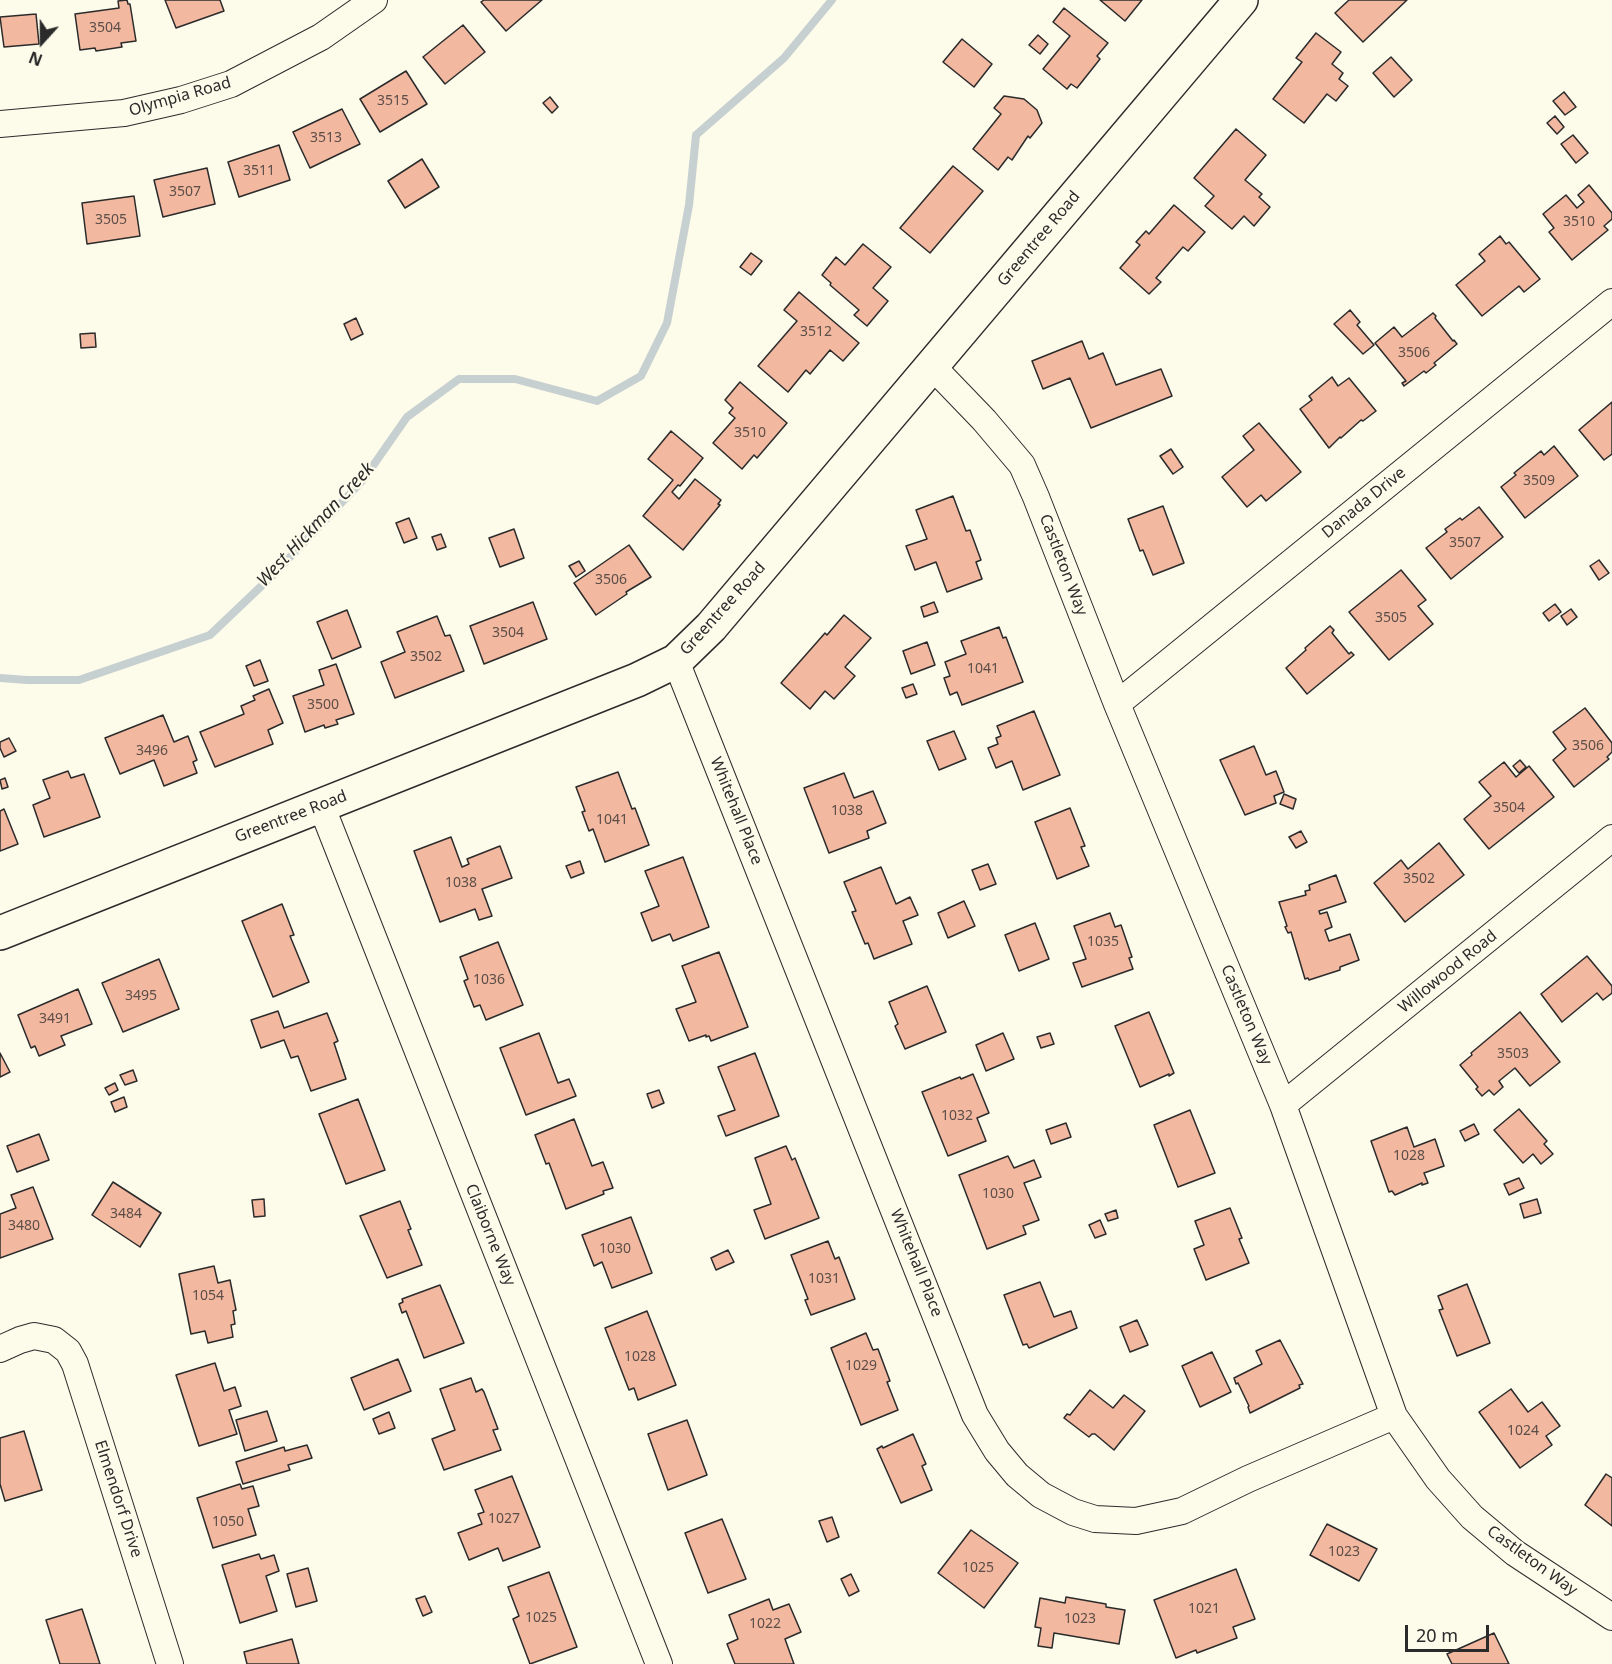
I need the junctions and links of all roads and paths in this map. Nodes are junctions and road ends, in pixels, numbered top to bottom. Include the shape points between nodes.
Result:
1 (374, 0) edge
2 (1241, 0) edge
3 (0, 124) edge
4 (1612, 302) edge
5 (932, 366) junction
6 (676, 661) junction
7 (1117, 704) junction
8 (321, 805) junction
9 (1612, 838) edge
10 (0, 933) edge
11 (1283, 1105) junction
12 (0, 1349) edge
13 (1394, 1416) junction
14 (1612, 1617) edge
15 (170, 1664) edge
16 (660, 1664) edge

1 - 3 street, Olympia Road via 321,37 231,84 124,113
2 - 5 street, Greentree Road
4 - 7 street, Danada Drive
5 - 6 street, Greentree Road via 711,627
5 - 7 street, Castleton Way via 1022,465
6 - 8 street, Greentree Road
6 - 13 street, Whitehall Place via 975,1415 1017,1475 1041,1495 1073,1512 1116,1522 1136,1521 1182,1510
7 - 11 street, Castleton Way
8 - 10 street, Greentree Road
8 - 16 street, Claiborne Way
9 - 11 street, Willowood Road
11 - 13 street, Castleton Way
12 - 15 street, Elmendorf Drive via 34,1336 54,1340 68,1351
13 - 14 street, Castleton Way via 1438,1479 1472,1517 1515,1553

